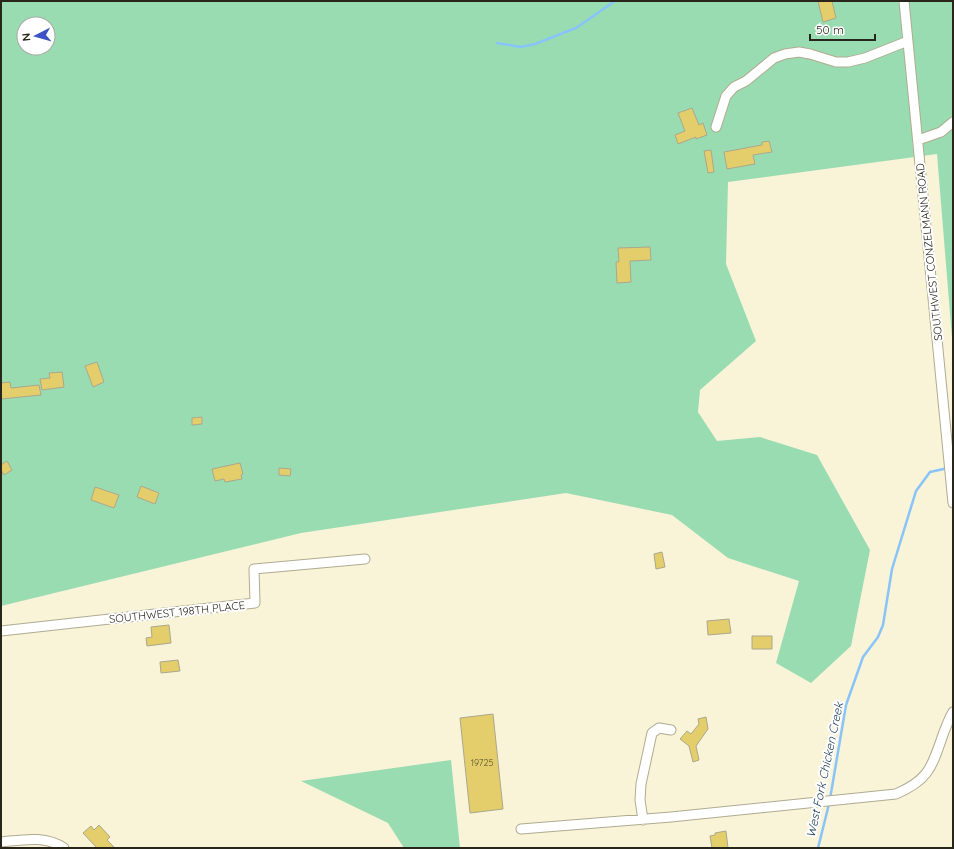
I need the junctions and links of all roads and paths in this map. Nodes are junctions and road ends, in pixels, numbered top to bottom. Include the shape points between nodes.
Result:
1 (904, 1) edge
2 (908, 41) junction
3 (953, 122) edge
4 (716, 127) dead end
5 (918, 140) junction
6 (953, 503) edge
7 (365, 559) dead end
8 (1, 631) edge
9 (953, 712) edge
10 (672, 730) dead end
11 (643, 820) junction
12 (521, 829) dead end
13 (1, 842) edge
14 (64, 848) edge

1 - 2 street, SOUTHWEST CONZELMANN ROAD
2 - 4 street via 848,62 836,62 799,52 774,58 746,81 734,87 726,96
2 - 5 street, SOUTHWEST CONZELMANN ROAD
3 - 5 street via 940,132
5 - 6 street, SOUTHWEST CONZELMANN ROAD
7 - 8 street, SOUTHWEST 198TH PLACE via 254,569 255,603
9 - 11 street via 928,771 909,789 896,794
10 - 11 street via 659,728 652,733 641,784
11 - 12 street
13 - 14 street via 48,840

